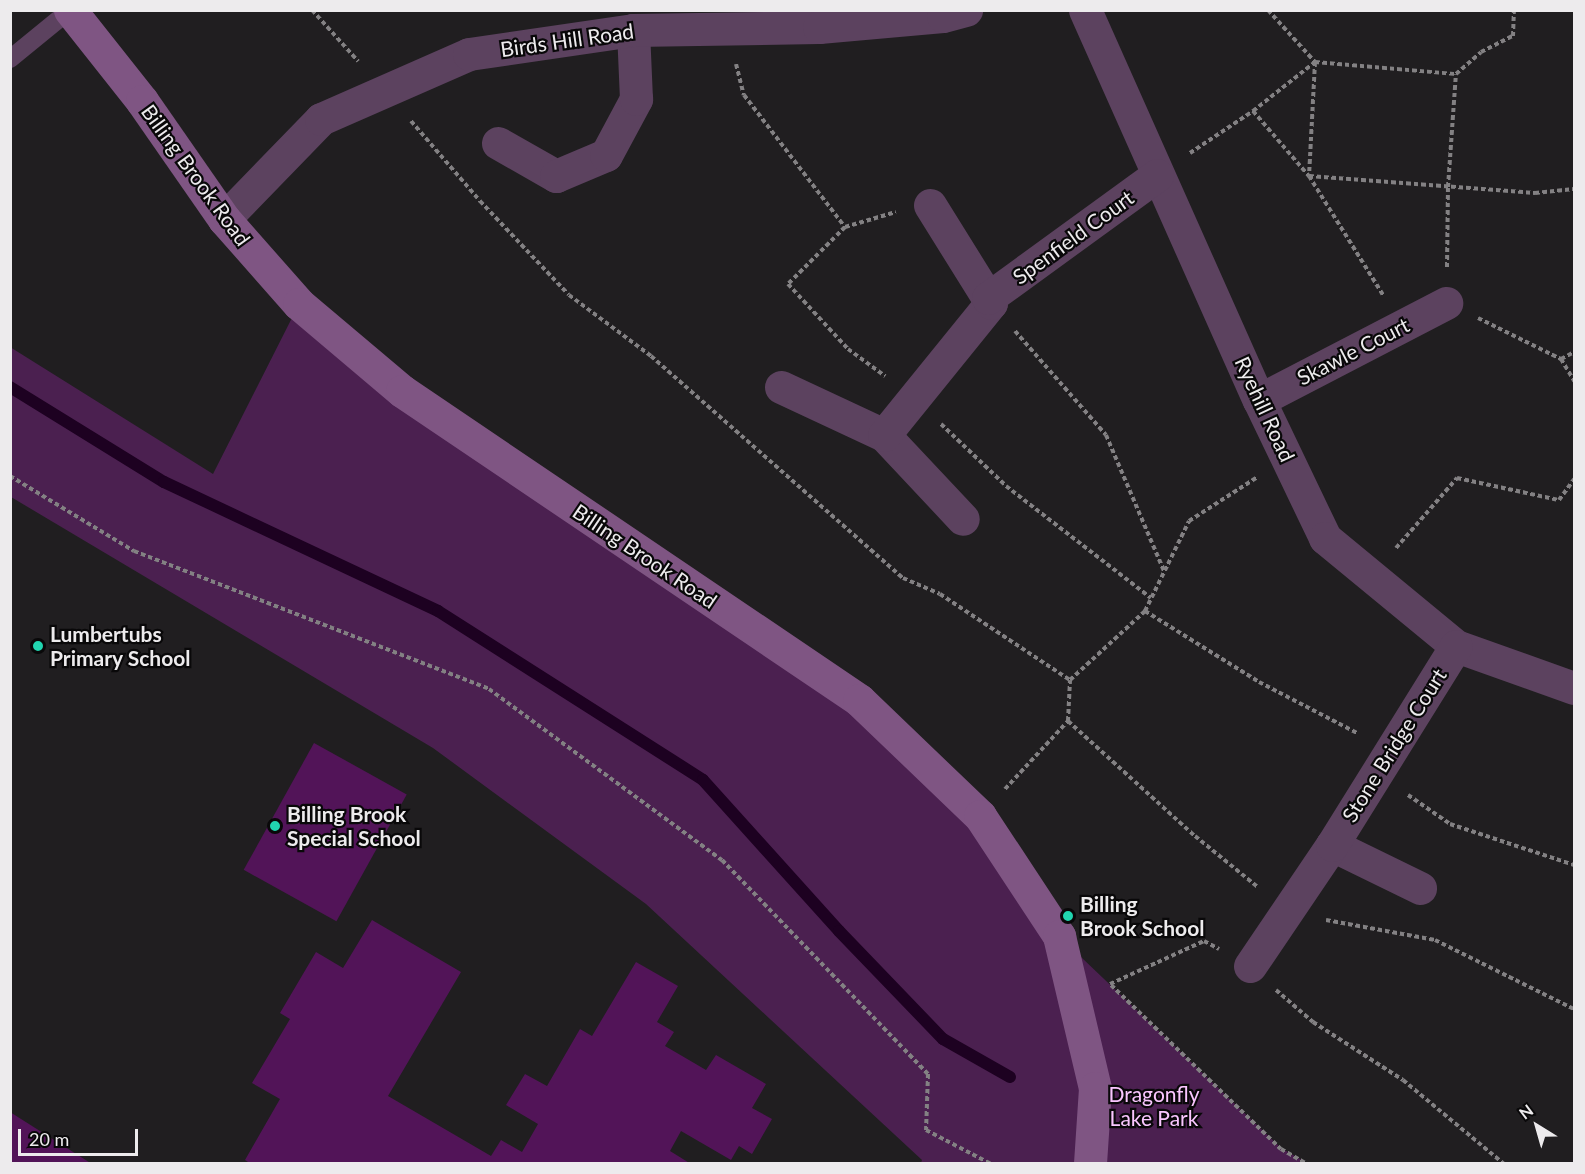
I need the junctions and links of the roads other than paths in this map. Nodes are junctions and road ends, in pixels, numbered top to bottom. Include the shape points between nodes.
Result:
1 (70, 10) edge
2 (966, 10) edge
3 (1085, 10) edge
4 (633, 30) junction
5 (10, 59) edge
6 (498, 143) dead end
7 (1157, 176) junction
8 (930, 205) road end
9 (224, 219) junction
10 (990, 300) junction
11 (1446, 303) road end
12 (781, 387) dead end
13 (1259, 399) junction
14 (884, 435) junction
15 (963, 519) dead end
16 (1456, 646) junction
17 (1575, 688) edge
18 (1332, 845) junction
19 (1420, 888) dead end
20 (1250, 966) road end
21 (1090, 1164) edge

1 - 5 lane
1 - 9 street, Billing Brook Road via 142,101
2 - 4 street, Birds Hill Road via 943,16 819,27
3 - 7 street, Ryehill Road
4 - 6 street via 636,99 606,154 556,176
4 - 9 street, Birds Hill Road via 469,54 321,119
7 - 10 street, Spenfield Court
7 - 13 street, Ryehill Road
8 - 10 street
9 - 21 street, Billing Brook Road via 299,304 402,391 859,700 980,816 1059,936 1095,1089
10 - 14 street, Spenfield Court
11 - 13 street, Skawle Court
12 - 14 street
13 - 16 street, Ryehill Road via 1325,538
14 - 15 street
16 - 17 street, Ryehill Road
16 - 18 street, Stone Bridge Court
18 - 19 street, Stone Bridge Court
18 - 20 street, Stone Bridge Court

